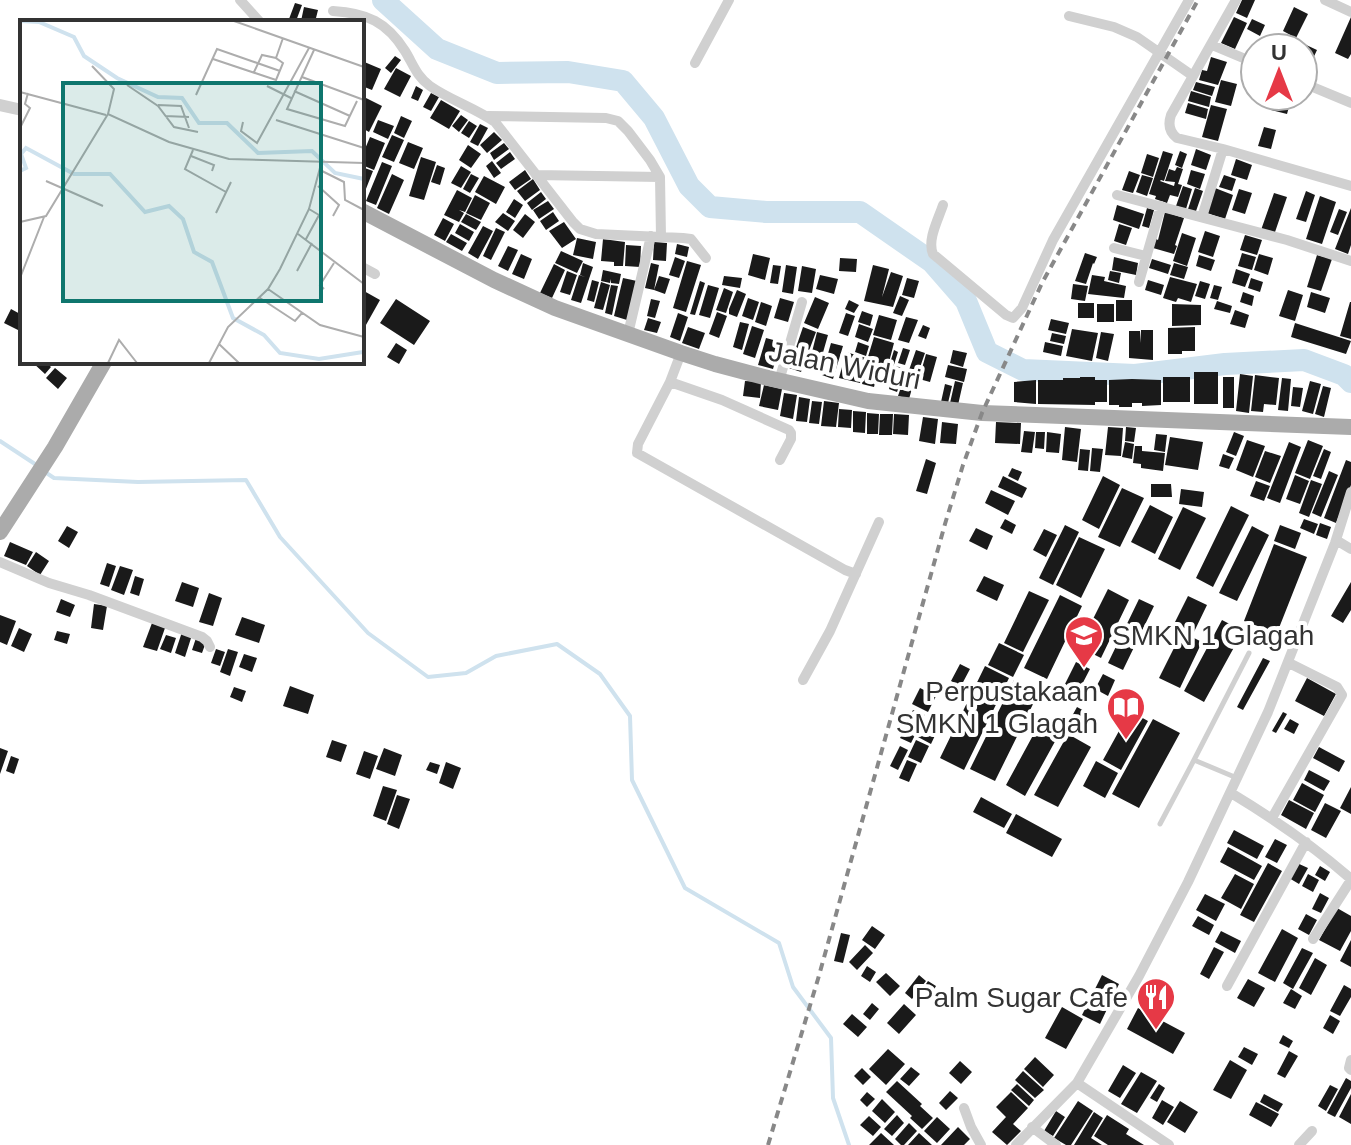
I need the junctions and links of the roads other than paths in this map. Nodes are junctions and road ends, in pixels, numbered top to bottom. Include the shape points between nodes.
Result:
1 (240, 0) edge
2 (729, 0) edge
3 (1189, 0) edge
4 (1236, 0) edge
5 (1325, 0) edge
6 (333, 11) dead end
7 (1351, 12) edge
8 (1069, 16) dead end
9 (258, 20) edge
10 (1212, 45) junction
11 (1160, 52) junction
12 (1239, 56) edge
13 (695, 63) dead end
14 (1193, 76) junction
15 (1319, 90) edge
16 (1351, 103) edge
17 (0, 105) edge
18 (20, 110) edge
19 (486, 115) junction
20 (1223, 149) junction
21 (536, 175) junction
22 (660, 177) junction
23 (1351, 186) edge
24 (1117, 195) dead end
25 (943, 205) dead end
26 (1161, 206) junction
27 (364, 212) edge
28 (1202, 217) junction
29 (656, 236) junction
30 (1114, 248) dead end
31 (1146, 256) junction
32 (706, 258) dead end
33 (1351, 261) edge
34 (364, 268) edge
35 (375, 274) dead end
36 (1139, 282) dead end
37 (802, 302) dead end
38 (628, 334) junction
39 (679, 358) junction
40 (103, 364) edge
41 (670, 380) junction
42 (779, 381) junction
43 (1351, 427) edge
44 (780, 460) dead end
45 (1351, 492) edge
46 (879, 522) dead end
47 (0, 532) edge
48 (1336, 540) junction
49 (1351, 549) edge
50 (0, 562) edge
51 (856, 574) junction
52 (210, 647) dead end
53 (1249, 653) dead end
54 (1289, 663) junction
55 (803, 680) dead end
56 (1194, 760) junction
57 (1238, 778) junction
58 (1231, 793) junction
59 (1272, 818) junction
60 (1160, 824) dead end
61 (1306, 842) junction
62 (1351, 880) edge
63 (1313, 939) dead end
64 (1227, 986) dead end
65 (1351, 1060) edge
66 (1351, 1070) edge
67 (1077, 1083) junction
68 (964, 1108) dead end
69 (1032, 1127) junction
70 (1312, 1131) dead end
71 (981, 1145) edge
72 (1016, 1145) edge
73 (1056, 1145) edge
74 (1169, 1145) edge
75 (1299, 1145) edge

1 - 9 street
2 - 13 street
3 - 11 street
4 - 10 street
5 - 7 street
6 - 19 street via 356,13 381,24 421,78
8 - 11 street via 1114,27
10 - 12 street
10 - 14 street
11 - 14 street
11 - 25 street via 1053,240 1016,317 1006,315 933,254 931,242
14 - 20 street via 1171,115 1170,129 1177,138
15 - 16 street
17 - 18 street
19 - 21 street
19 - 22 street via 615,120
20 - 23 street
20 - 28 street
21 - 22 street
21 - 29 street via 580,229
22 - 29 street
24 - 26 street
26 - 28 street
26 - 31 street
27 - 38 main road, Jalan Widuri via 494,280
28 - 33 street
29 - 32 street via 691,239
29 - 38 street
30 - 31 street
31 - 36 street
34 - 35 street
37 - 42 street
38 - 39 main road, Jalan Widuri
39 - 41 street
39 - 42 main road, Jalan Widuri
40 - 47 main road
41 - 44 street via 789,430 791,439
41 - 51 street via 637,453
42 - 43 main road, Jalan Widuri via 868,401 945,410
45 - 48 street
46 - 51 street
48 - 49 street
48 - 54 street
50 - 52 street via 202,637
51 - 55 street
53 - 56 lane
54 - 57 street
54 - 59 street via 1337,687 1342,695
56 - 57 lane
56 - 60 lane
57 - 58 street
58 - 59 street
58 - 67 street via 1139,976
59 - 61 street
61 - 62 street
61 - 64 street
62 - 63 street
65 - 66 street
67 - 69 street
67 - 74 street
68 - 71 street
69 - 72 street
69 - 73 street
70 - 75 street

